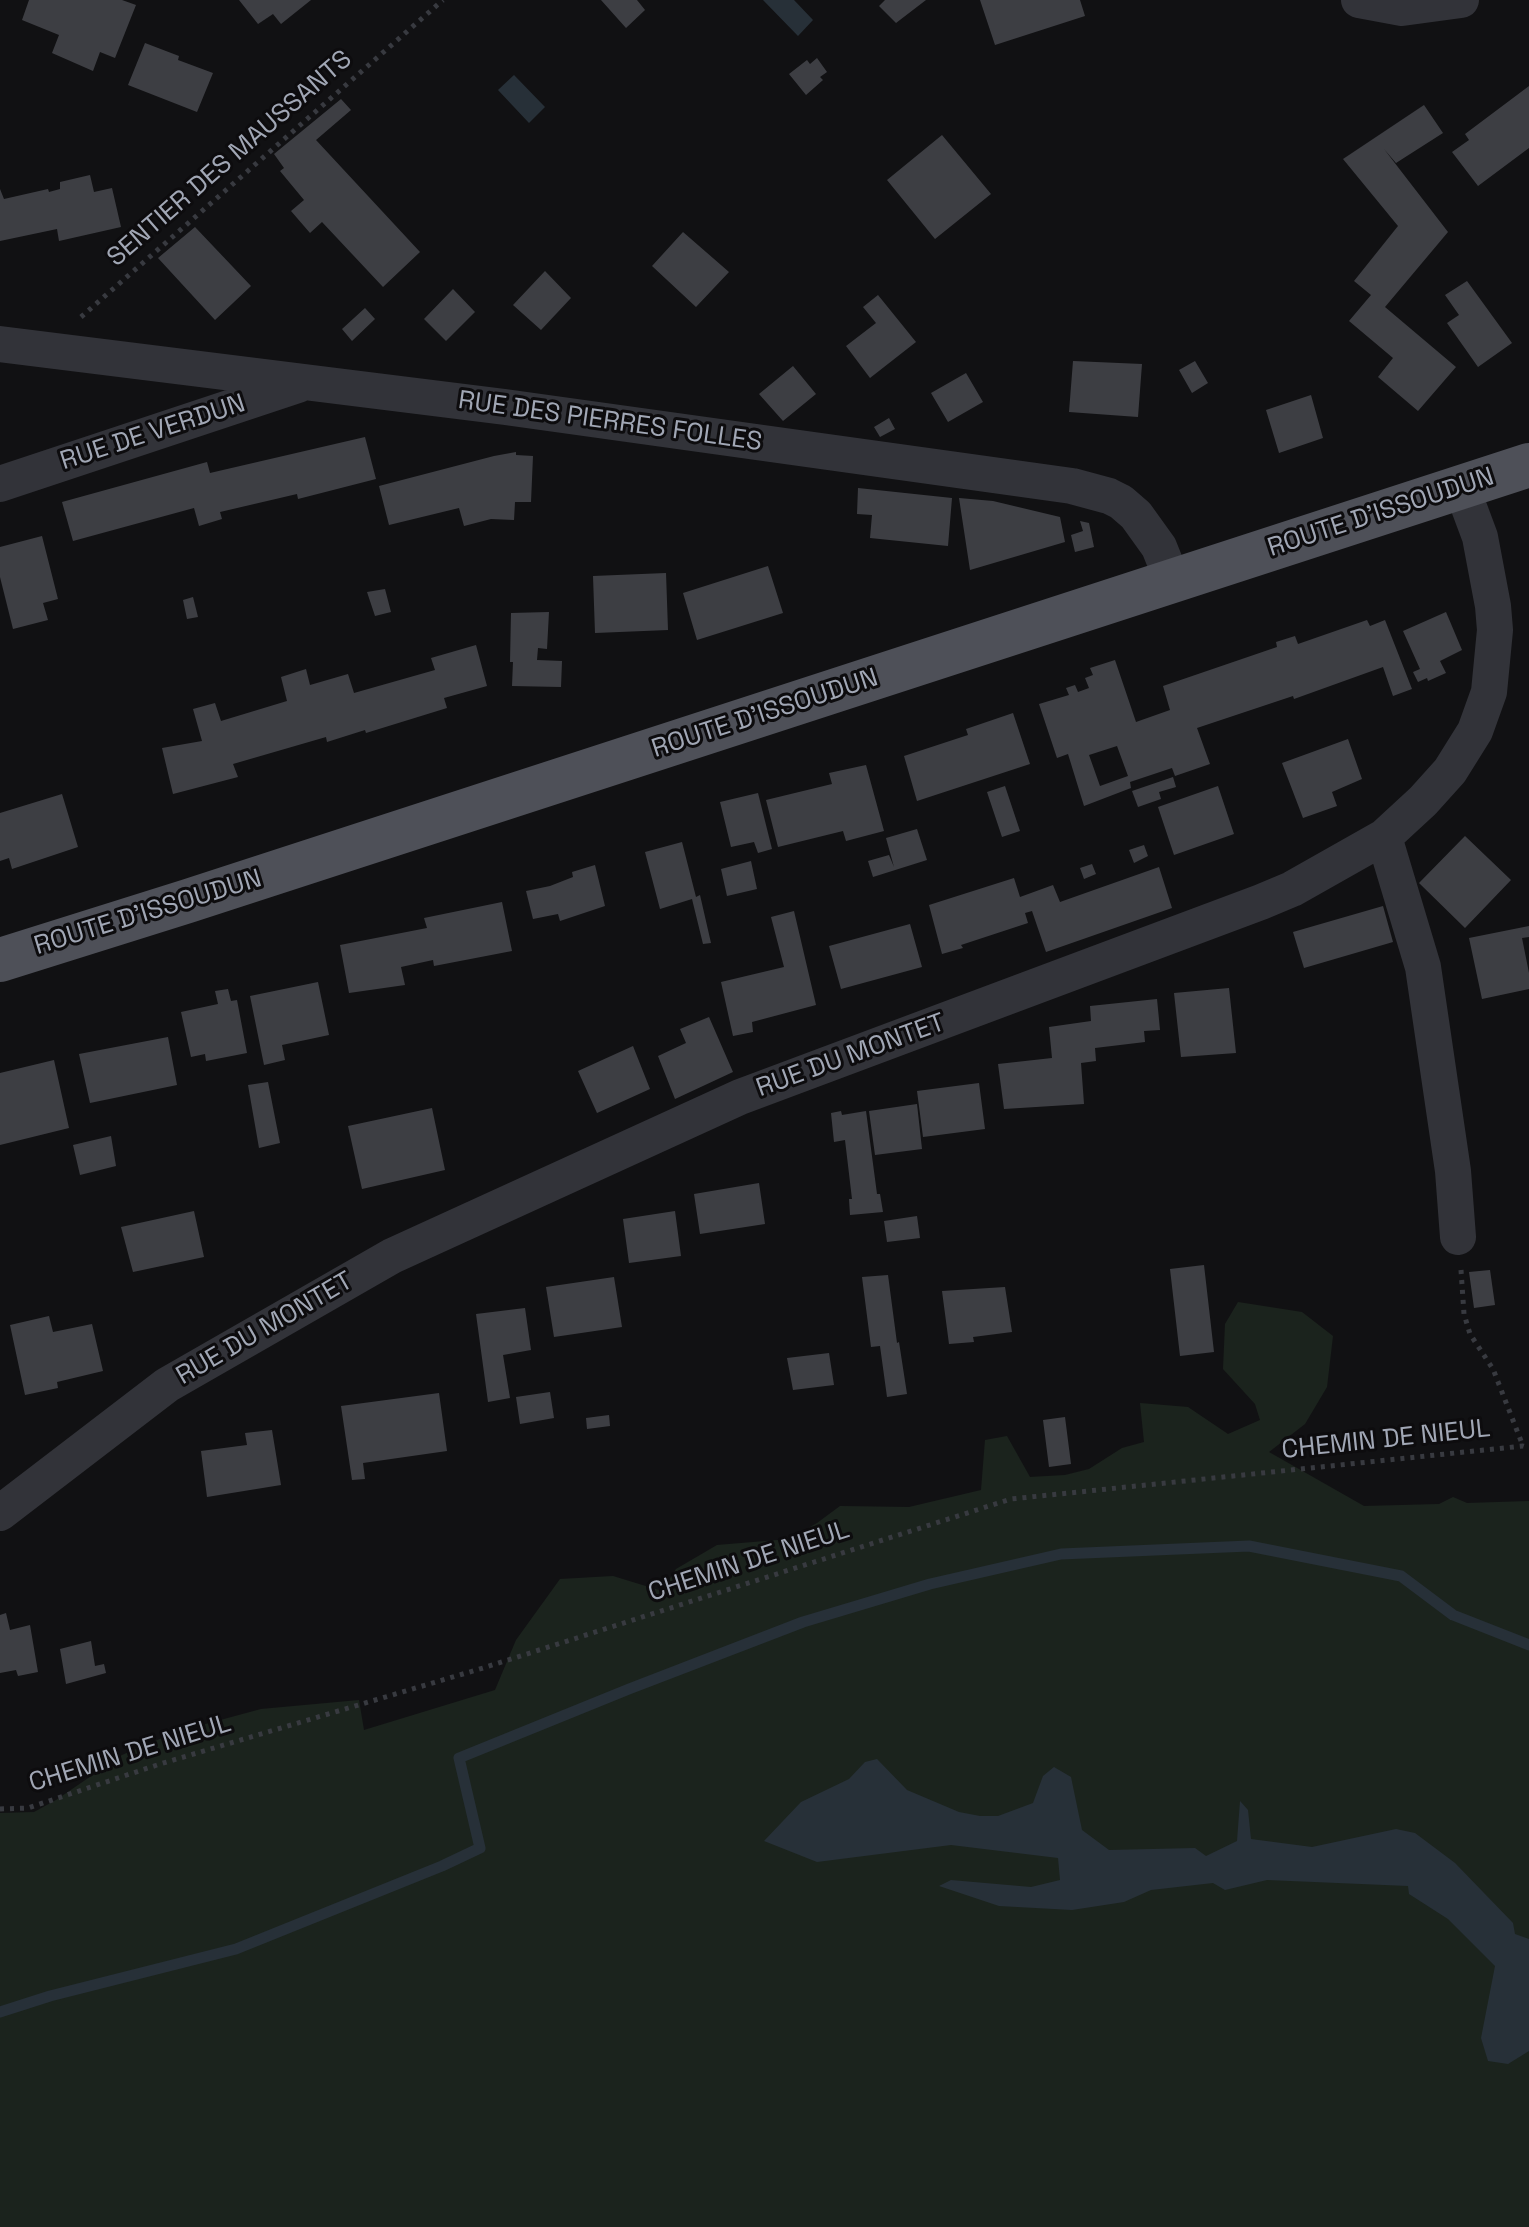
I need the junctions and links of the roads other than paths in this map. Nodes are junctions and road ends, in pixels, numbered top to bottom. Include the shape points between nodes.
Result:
1 (1359, 0) edge
2 (1461, 0) edge
3 (0, 344) edge
4 (306, 382) junction
5 (1529, 465) edge
6 (0, 484) edge
7 (1461, 486) junction
8 (1173, 582) junction
9 (1384, 837) junction
10 (0, 960) edge
11 (1458, 1237) road end
12 (0, 1513) edge

1 - 2 street via 1402,8
3 - 4 street, RUE DES PIERRES FOLLES
4 - 6 street, RUE DE VERDUN
4 - 8 street, RUE DES PIERRES FOLLES via 1085,489 1121,502 1136,515 1159,547
5 - 7 main road, ROUTE D'ISSOUDUN
7 - 8 main road, ROUTE D'ISSOUDUN
7 - 9 street, RUE DU MONTET via 1480,537 1493,606 1489,692 1475,731 1450,771
8 - 10 main road, ROUTE D'ISSOUDUN
9 - 11 street via 1423,967
9 - 12 street, RUE DU MONTET via 1292,889 740,1097 392,1256 167,1385

